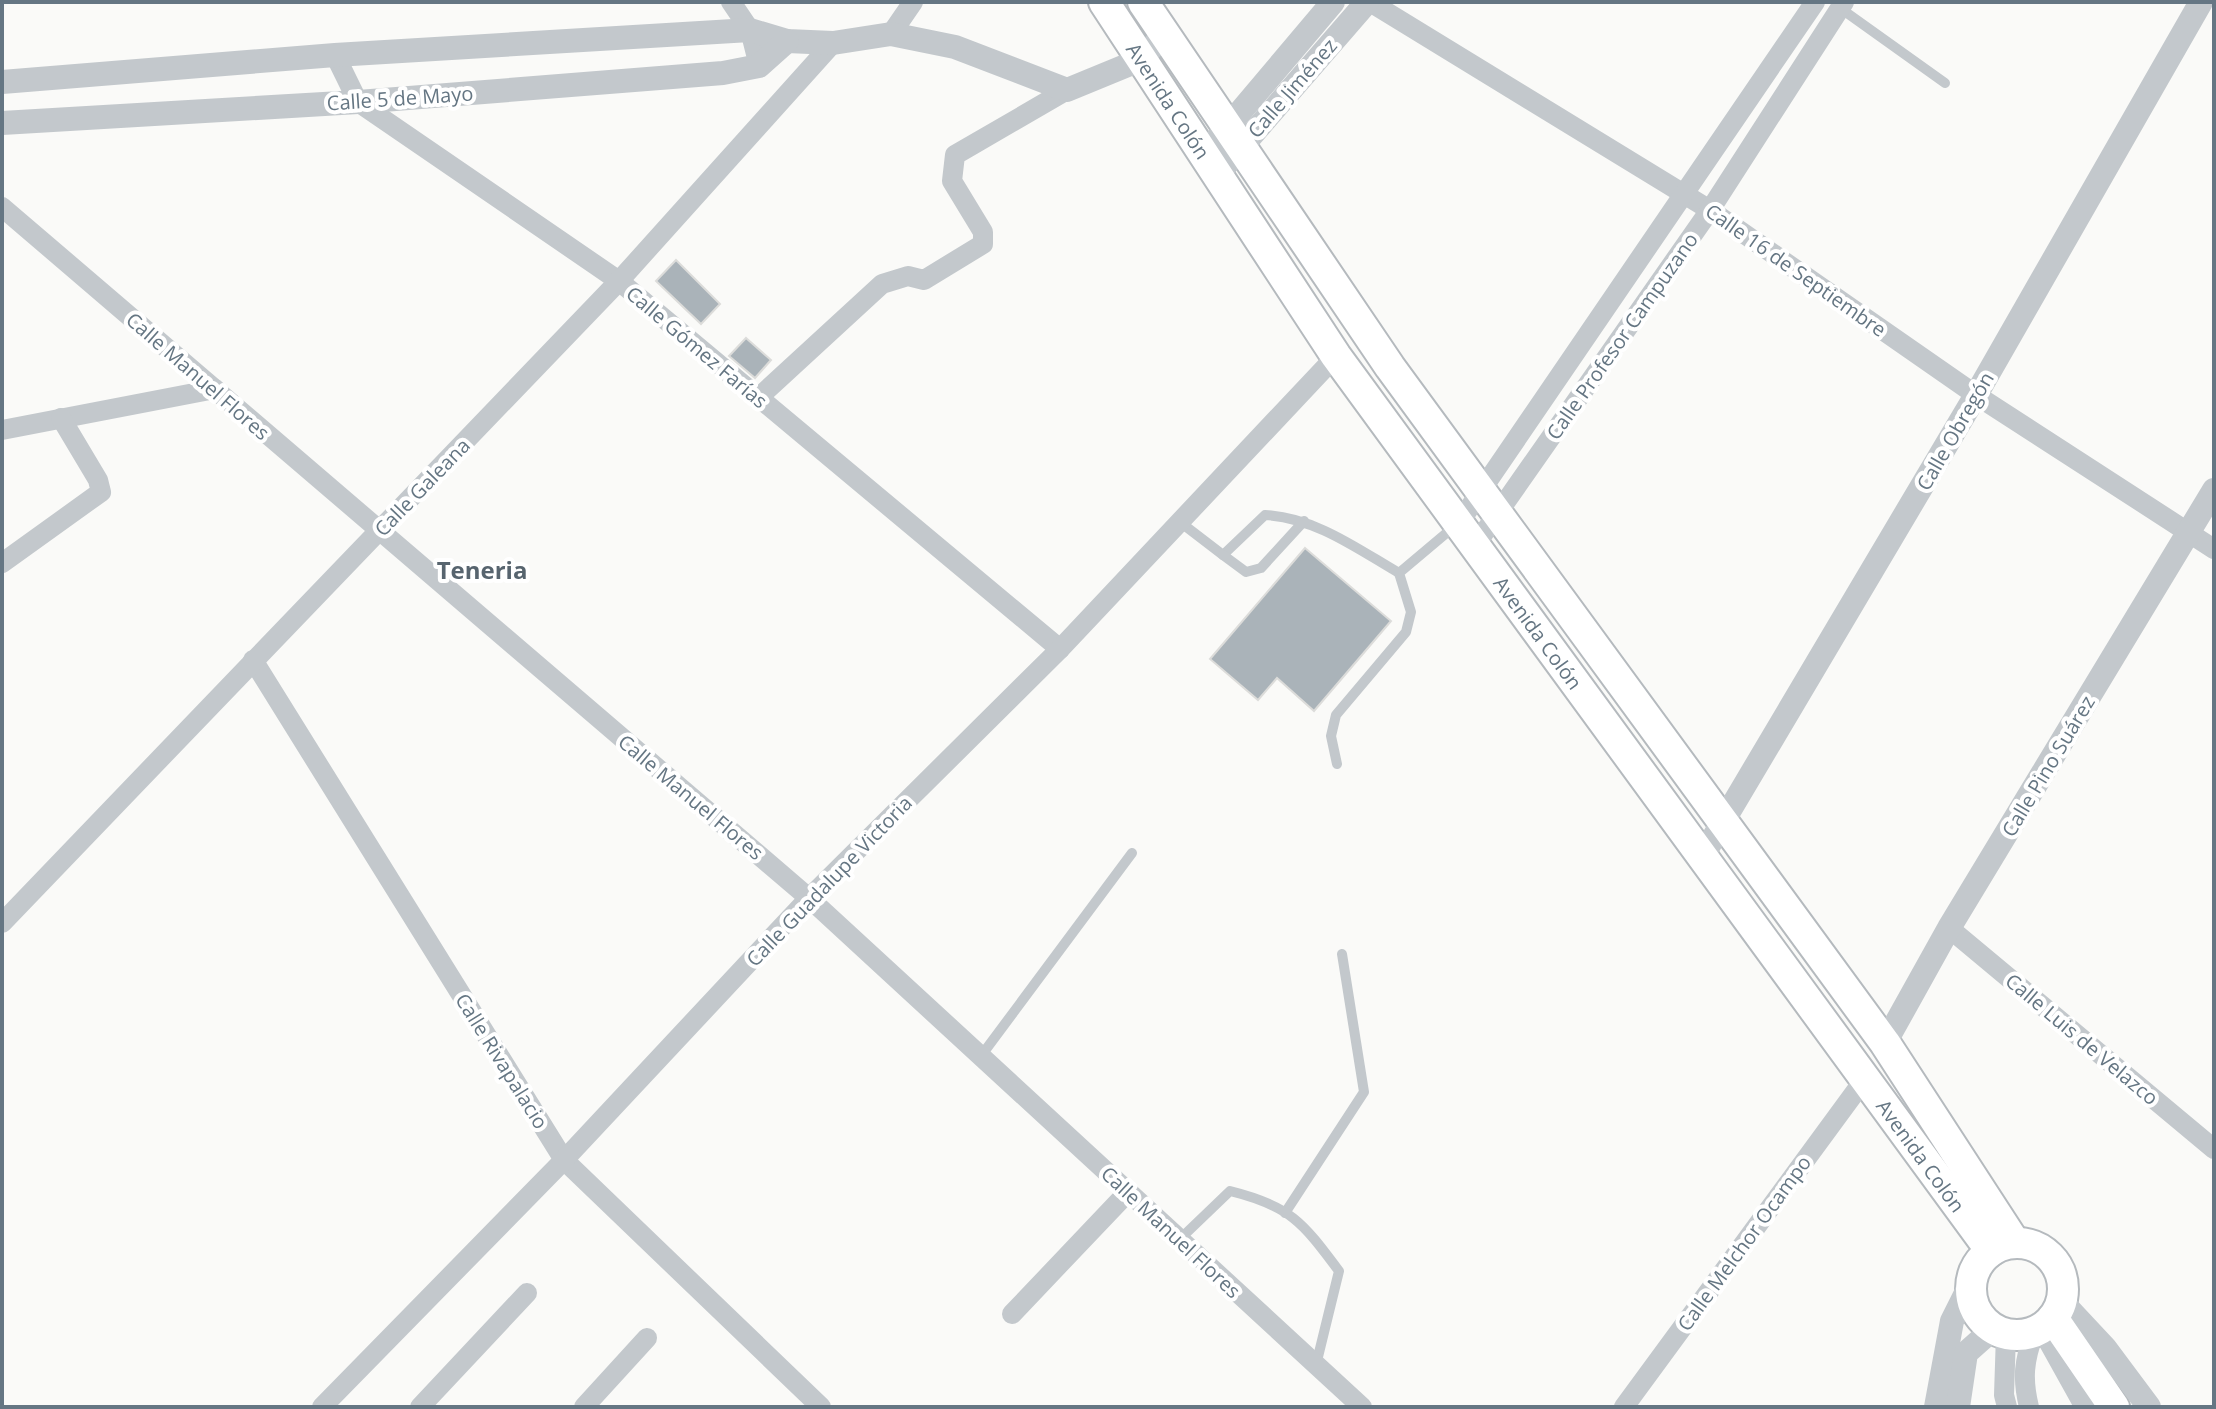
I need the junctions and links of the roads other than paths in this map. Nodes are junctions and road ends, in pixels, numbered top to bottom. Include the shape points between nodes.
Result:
1 (731, 2) edge
2 (913, 2) edge
3 (1104, 2) edge
4 (1143, 2) edge
5 (1333, 2) edge
6 (1369, 2) edge
7 (2201, 2) edge
8 (1842, 5) edge
9 (1811, 9) edge
10 (1826, 28) junction
11 (750, 30) junction
12 (891, 34) junction
13 (1165, 34) junction
14 (787, 41) junction
15 (833, 43) junction
16 (335, 55) junction
17 (1140, 60) junction
18 (759, 66) junction
19 (9, 81) edge
20 (1945, 83) dead end
21 (1067, 90) junction
22 (358, 102) junction
23 (30, 121) junction
24 (2, 123) edge
25 (1235, 136) junction
26 (1210, 166) junction
27 (1682, 193) junction
28 (2, 207) edge
29 (1710, 210) junction
30 (619, 281) junction
31 (1336, 356) junction
32 (215, 389) junction
33 (1976, 395) junction
34 (757, 399) junction
35 (61, 418) junction
36 (2, 430) edge
37 (2214, 490) edge
38 (1490, 505) junction
39 (1304, 521) junction
40 (1180, 522) junction
41 (379, 531) junction
42 (2189, 532) junction
43 (1466, 535) junction
44 (2214, 549) edge
45 (1223, 555) junction
46 (2, 563) edge
47 (1399, 573) junction
48 (1060, 649) junction
49 (253, 660) junction
50 (1337, 764) dead end
51 (1725, 820) junction
52 (1132, 853) dead end
53 (1702, 857) junction
54 (809, 898) junction
55 (2, 923) edge
56 (1949, 928) junction
57 (1342, 954) dead end
58 (1885, 1043) junction
59 (981, 1056) junction
60 (1864, 1080) junction
61 (2214, 1149) edge
62 (564, 1160) junction
63 (1128, 1192) junction
64 (1285, 1213) junction
65 (1180, 1239) junction
66 (2003, 1247) junction
67 (1971, 1283) junction
68 (527, 1293) dead end
69 (1012, 1314) dead end
70 (2032, 1324) junction
71 (647, 1338) dead end
72 (1316, 1365) junction
73 (322, 1407) edge
74 (420, 1407) edge
75 (584, 1407) edge
76 (821, 1407) edge
77 (1362, 1407) edge
78 (1624, 1407) edge
79 (1936, 1407) edge
80 (1958, 1407) edge
81 (2007, 1407) edge
82 (2029, 1407) edge
83 (2087, 1407) edge
84 (2114, 1407) edge
85 (2149, 1407) edge

1 - 11 street
2 - 12 street
3 - 17 main road, Avenida Colón
4 - 13 main road, Avenida Colón
5 - 25 street, Calle Jiménez
6 - 25 street, Calle Jiménez
6 - 27 street, Calle 16 de Septiembre
7 - 33 street, Calle Obregón
8 - 10 street, Calle Profesor Campuzano
8 - 20 lane
9 - 10 street
9 - 27 street, Calle Profesor Campuzano
10 - 29 street, Calle Profesor Campuzano
11 - 14 street
11 - 16 street
11 - 18 street
12 - 15 street
12 - 21 street via 955,47
13 - 17 street
13 - 25 main road, Avenida Colón
14 - 15 street
14 - 18 street
15 - 30 street, Calle Galeana
16 - 19 street
16 - 22 street, Calle Gómez Farías
17 - 21 street
17 - 26 main road, Avenida Colón
18 - 22 street, Calle 5 de Mayo
19 - 23 street
21 - 34 street via 955,155 952,181 983,232 976,252 924,280 908,276 882,284
22 - 23 street, Calle 5 de Mayo
22 - 30 street, Calle Gómez Farías
23 - 24 street, Calle 5 de Mayo
25 - 26 street, Calle Jiménez
25 - 38 main road, Avenida Colón
26 - 31 main road, Avenida Colón
27 - 29 street, Calle 16 de Septiembre
27 - 38 street, Calle Profesor Campuzano
28 - 32 street, Calle Manuel Flores
29 - 33 street, Calle 16 de Septiembre
29 - 38 street, Calle Profesor Campuzano
30 - 34 street, Calle Gómez Farías
30 - 41 street, Calle Galeana
31 - 40 street, Calle Guadalupe Victoria
31 - 43 main road, Avenida Colón
32 - 35 street
32 - 41 street, Calle Manuel Flores
33 - 42 street, Calle 16 de Septiembre
33 - 51 street, Calle Obregón
34 - 48 street, Calle Gómez Farías
35 - 36 street
35 - 46 street via 101,492
37 - 42 street, Calle Pino Suárez
38 - 43 street, Calle Profesor Campuzano
38 - 43 street, Calle Profesor Campuzano
38 - 51 main road, Avenida Colón
39 - 45 lane via 1265,515
39 - 45 lane via 1261,568 1246,572
39 - 47 lane
40 - 45 lane
40 - 48 street, Calle Guadalupe Victoria
41 - 49 street, Calle Galeana
41 - 54 street, Calle Manuel Flores
42 - 44 street, Calle 16 de Septiembre
42 - 56 street, Calle Pino Suárez
43 - 47 lane
43 - 53 main road, Avenida Colón
47 - 50 lane via 1411,612 1406,632 1336,715 1331,736
48 - 54 street, Calle Guadalupe Victoria
49 - 55 street, Calle Galeana
49 - 62 street, Calle Rivapalacio
51 - 53 street, Calle Obregón
51 - 58 main road, Avenida Colón
52 - 59 lane
53 - 60 main road, Avenida Colón
54 - 59 street, Calle Manuel Flores
54 - 62 street, Calle Guadalupe Victoria
56 - 58 street, Calle Pino Suárez
56 - 61 street, Calle Luis de Velazco
57 - 64 lane via 1364,1092
58 - 66 main road, Avenida Colón
59 - 63 street, Calle Manuel Flores
60 - 66 main road, Avenida Colón
60 - 78 street, Calle Melchor Ocampo
62 - 73 street, Calle Guadalupe Victoria
62 - 76 street, Calle Rivapalacio
63 - 65 street, Calle Manuel Flores
63 - 69 street
64 - 65 lane via 1262,1199 1230,1191
64 - 72 lane via 1305,1225 1339,1271
65 - 72 street, Calle Manuel Flores
66 - 67 main road via 1977,1265
66 - 70 main road via 2043,1251 2064,1287
67 - 70 main road via 1976,1310
67 - 79 street via 1952,1321
68 - 74 street
70 - 80 street via 1966,1353
70 - 81 street
70 - 82 street via 2023,1363
70 - 83 street
70 - 84 main road
70 - 85 street via 2105,1348
71 - 75 street
72 - 77 street, Calle Manuel Flores

